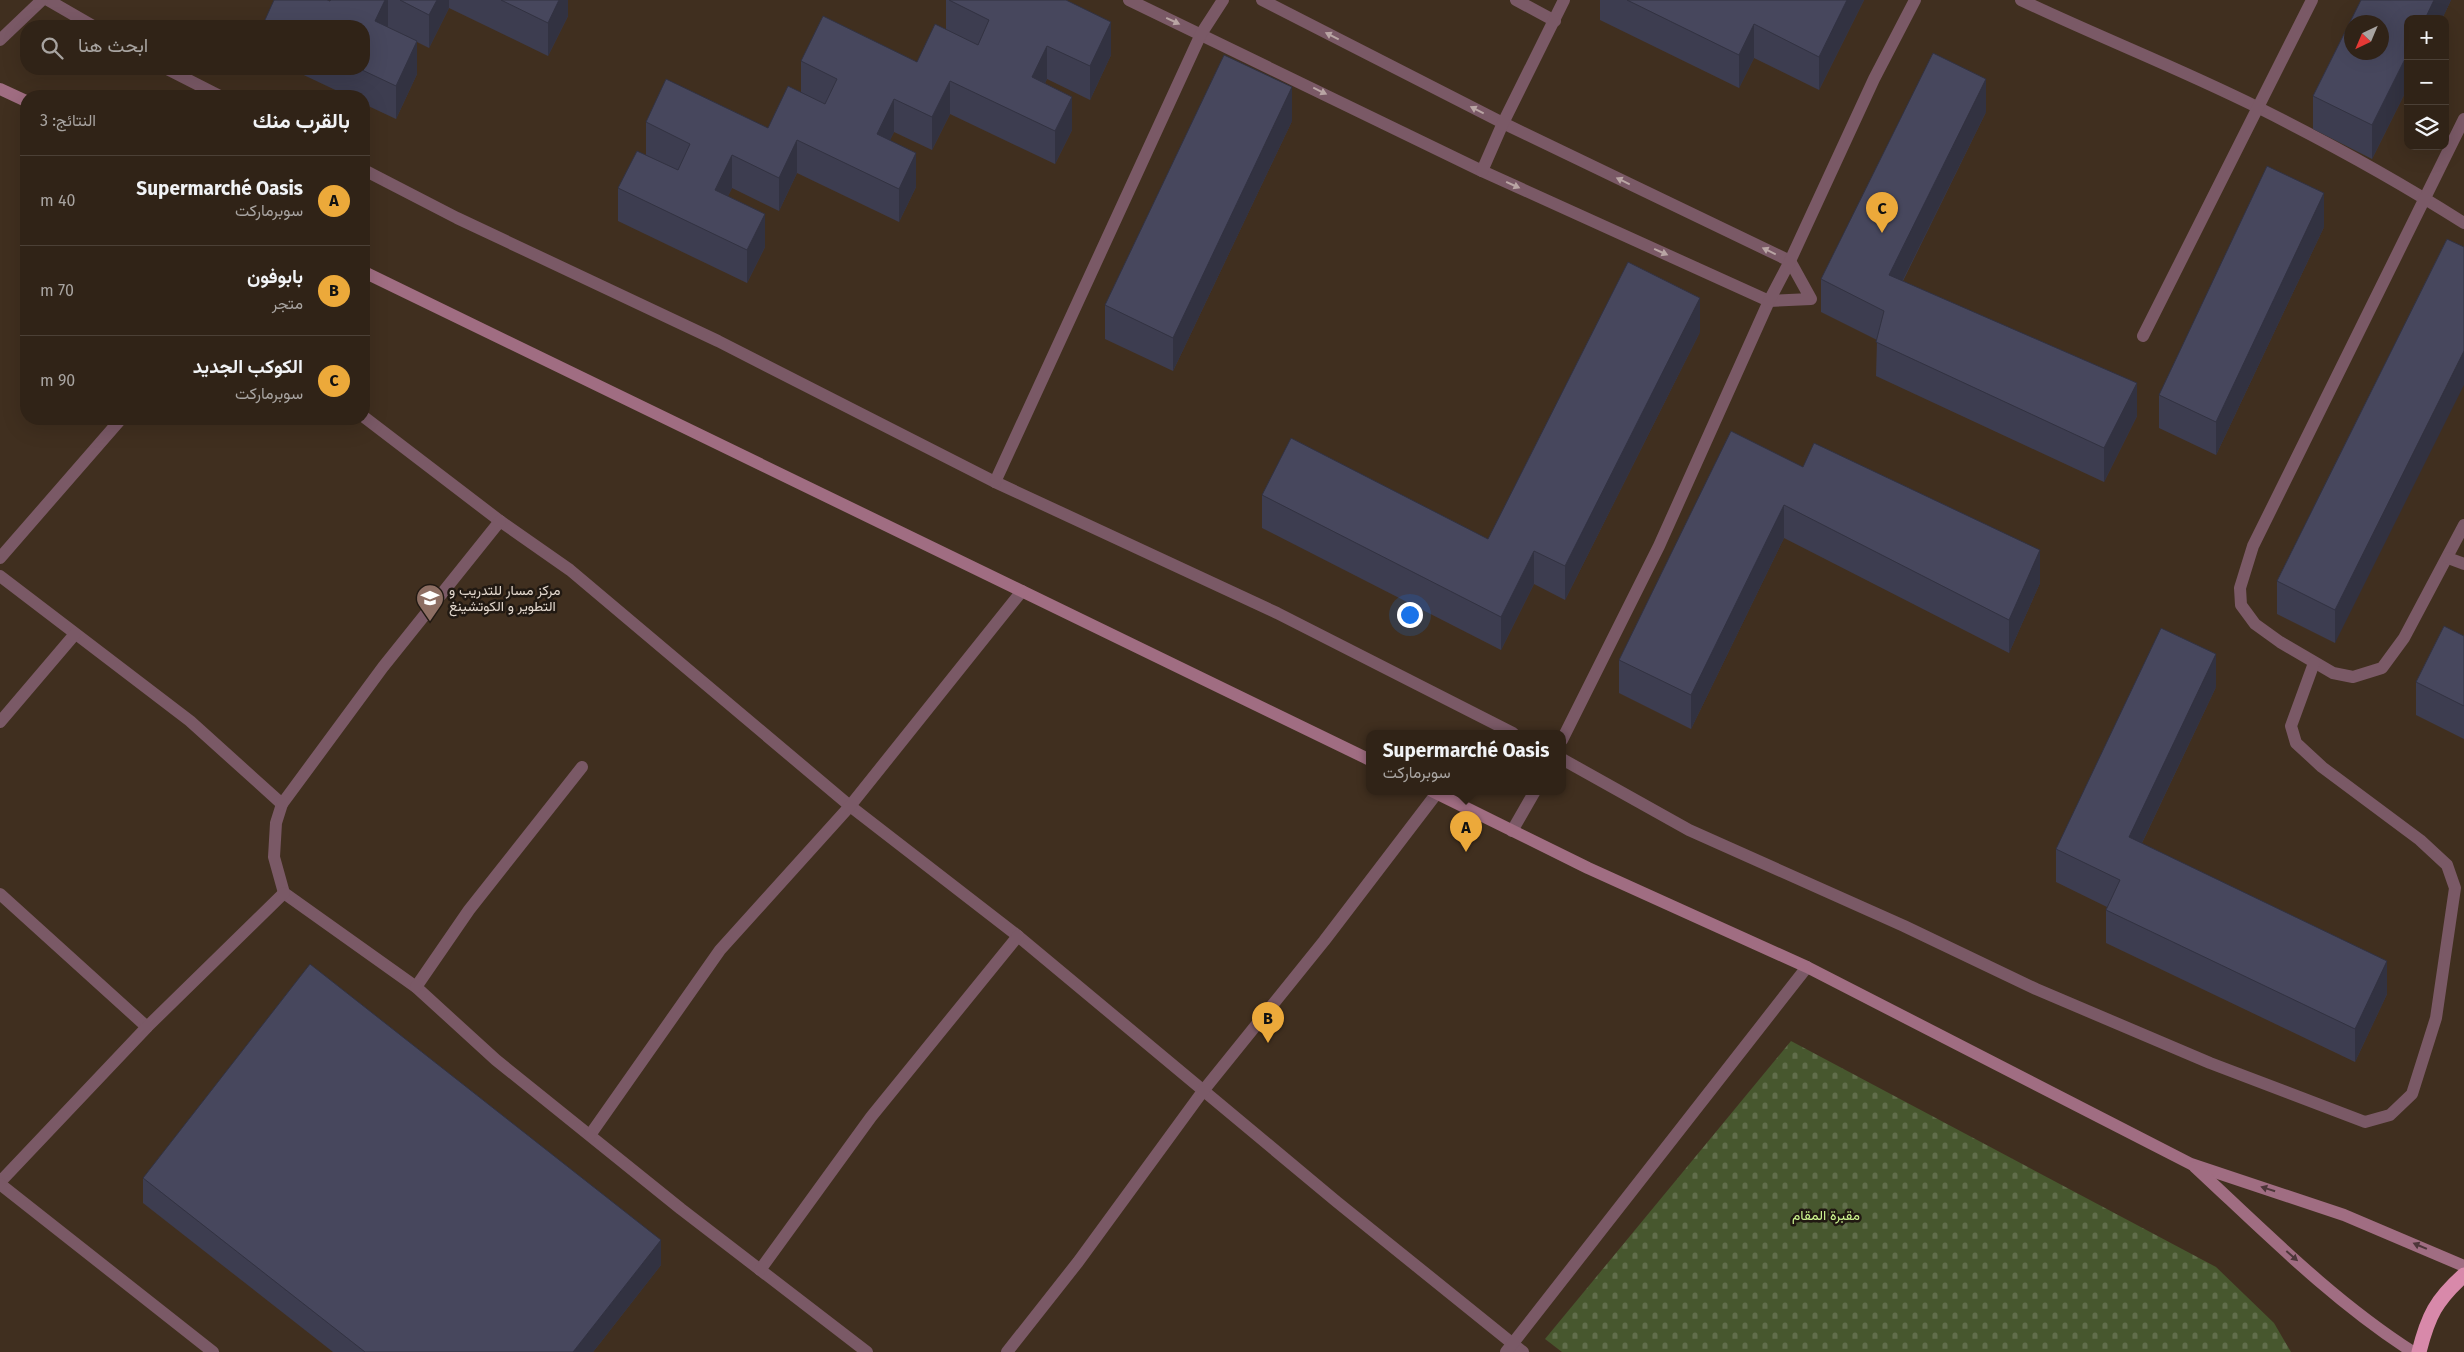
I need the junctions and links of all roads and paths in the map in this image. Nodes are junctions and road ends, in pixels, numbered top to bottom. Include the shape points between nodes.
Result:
1 (42, 0) edge
2 (48, 0) edge
3 (1129, 0) edge
4 (1223, 0) edge
5 (1262, 0) edge
6 (1516, 0) edge
7 (1564, 0) edge
8 (1915, 0) edge
9 (2020, 0) edge
10 (2312, 0) edge
11 (21, 20) edge
12 (83, 20) edge
13 (20, 21) edge
14 (1555, 21) junction
15 (1201, 34) junction
16 (0, 40) edge
17 (179, 75) edge
18 (0, 89) edge
19 (208, 90) edge
20 (20, 98) edge
21 (2258, 107) junction
22 (2464, 119) edge
23 (1503, 123) junction
24 (1482, 171) junction
25 (370, 173) edge
26 (2426, 199) junction
27 (2464, 223) edge
28 (1790, 261) junction
29 (370, 275) edge
30 (1769, 301) junction
31 (2143, 336) dead end
32 (370, 422) edge
33 (116, 425) edge
34 (995, 482) junction
35 (500, 521) junction
36 (2464, 525) edge
37 (0, 558) edge
38 (2448, 558) junction
39 (2464, 564) edge
40 (0, 576) edge
41 (1022, 591) junction
42 (74, 634) junction
43 (2314, 662) junction
44 (0, 722) edge
45 (1507, 730) edge
46 (1566, 732) edge
47 (1366, 758) edge
48 (1566, 761) edge
49 (582, 767) dead end
50 (1433, 795) edge
51 (1441, 795) edge
52 (1533, 795) edge
53 (282, 804) junction
54 (850, 806) junction
55 (1512, 831) junction
56 (2460, 888) edge
57 (284, 893) junction
58 (0, 894) edge
59 (1018, 936) junction
60 (1807, 967) junction
61 (416, 987) junction
62 (146, 1027) junction
63 (1203, 1091) junction
64 (590, 1135) junction
65 (2191, 1164) junction
66 (0, 1183) edge
67 (2464, 1266) edge
68 (760, 1270) junction
69 (2464, 1275) edge
70 (1509, 1348) edge
71 (213, 1352) edge
72 (867, 1352) edge
73 (1007, 1352) edge
74 (1523, 1352) edge
75 (2413, 1352) edge
76 (2419, 1352) edge

1 - 11 street
2 - 12 street
3 -> 15 street
4 - 15 street
23 -> 5 street
6 - 14 street
7 - 14 street
8 - 28 street via 1874,79
9 - 21 street
10 - 21 street
13 - 16 street
14 - 23 street
15 -> 24 street
15 - 34 street
17 - 19 street
18 - 20 street
21 - 26 street
21 - 31 street
22 - 26 street
23 - 24 street
28 -> 23 street
24 -> 30 street
25 - 34 street via 457,218 718,341
26 - 27 street
26 - 43 street via 2253,546 2240,588 2240,605 2256,624
28 - 30 street
28 - 30 street via 1811,299
29 - 41 street
30 - 46 street via 1659,546
32 - 35 street
33 - 37 street
34 - 45 street via 1277,613
35 - 53 street via 383,667
35 - 54 street via 570,570
36 - 38 street
38 - 39 street
38 - 43 street via 2404,638 2382,668 2352,677
40 - 42 street
41 - 47 street
41 - 54 street
42 - 44 street
42 - 53 street via 190,721
43 - 56 street via 2291,726 2296,743 2322,767 2420,840 2447,865
48 - 56 street via 1689,830 2036,989 2365,1122 2390,1115 2412,1094 2436,1018
49 - 61 street via 469,910
50 - 63 street via 1324,941
51 - 55 street
52 - 55 street
53 - 57 street via 276,823 274,857
54 - 59 street
54 - 64 street via 720,950
55 - 60 street
57 - 61 street
57 - 62 street
58 - 62 street
59 - 63 street
59 - 68 street via 871,1117
60 - 65 street
60 - 70 street
61 - 64 street via 496,1060
62 - 66 street
63 - 70 street
63 - 73 street via 1078,1262
64 - 68 street
67 -> 65 street via 2344,1215
65 -> 75 street via 2343,1299
66 - 71 street
68 - 72 street
69 - 76 highway via 2445,1292 2426,1322
70 - 74 street

